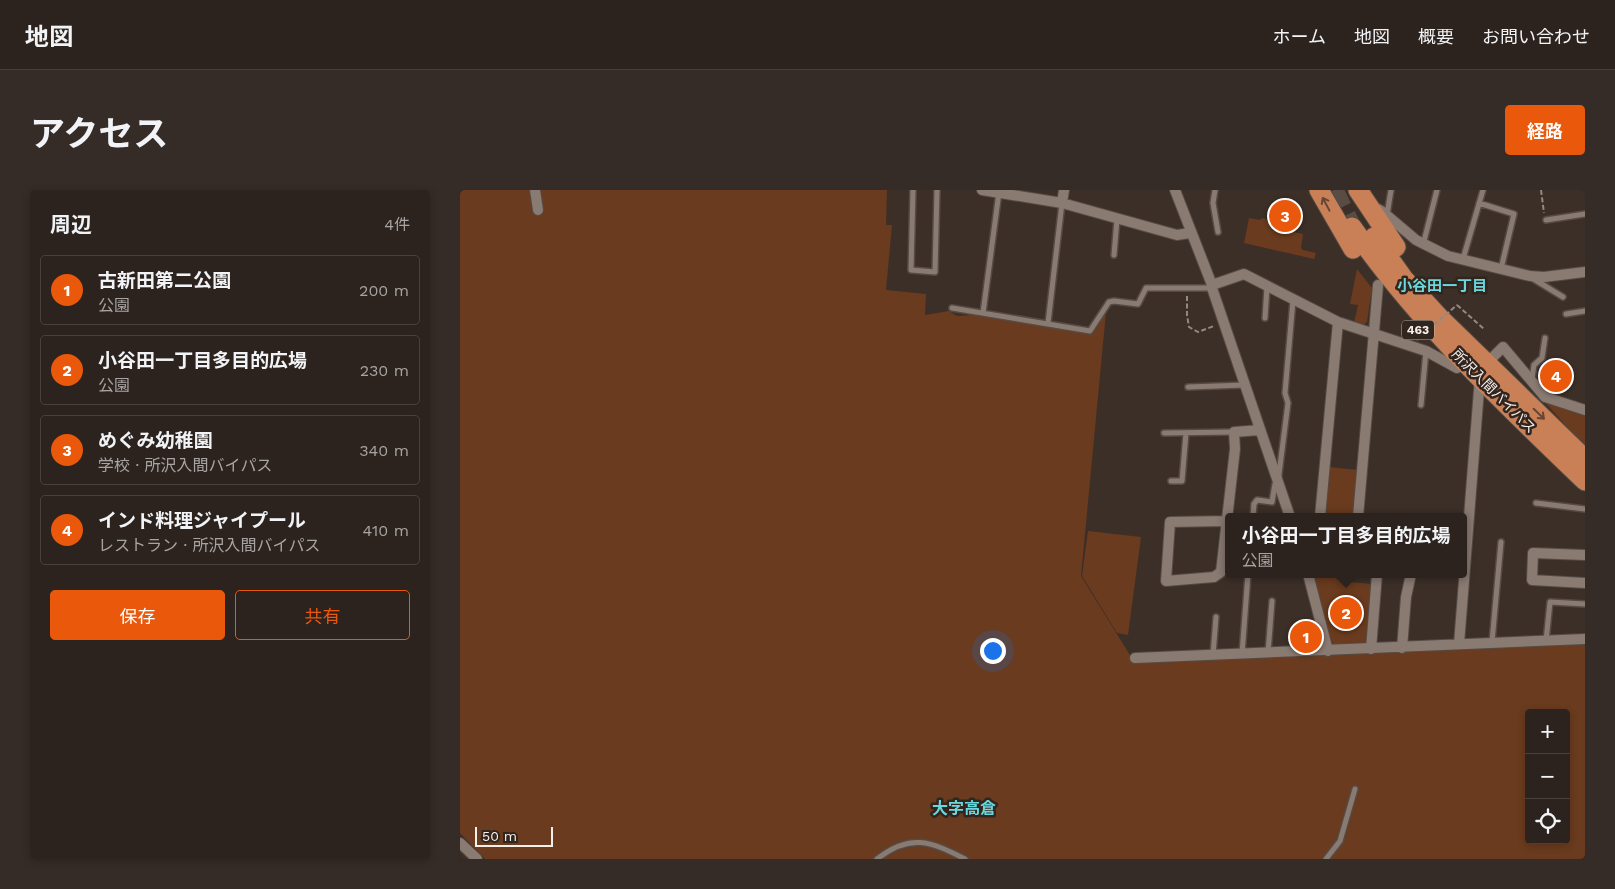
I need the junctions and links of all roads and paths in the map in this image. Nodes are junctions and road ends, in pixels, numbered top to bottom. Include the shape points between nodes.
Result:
1 (536, 190) edge
2 (913, 190) edge
3 (937, 190) edge
4 (982, 190) edge
5 (1064, 190) edge
6 (1175, 190) edge
7 (1215, 190) edge
8 (1319, 190) edge
9 (1358, 190) edge
10 (1391, 190) edge
11 (1436, 190) edge
12 (1484, 190) edge
13 (1541, 190) edge
14 (999, 192) junction
15 (1062, 203) junction
16 (1479, 203) junction
17 (538, 210) dead end
18 (1585, 214) edge
19 (1117, 218) junction
20 (1364, 219) junction
21 (1546, 220) joint
22 (1218, 232) dead end
23 (1190, 233) junction
24 (1423, 245) junction
25 (1114, 255) dead end
26 (1463, 259) junction
27 (1501, 269) junction
28 (1585, 272) edge
29 (1530, 276) junction
30 (1267, 286) junction
31 (1378, 286) junction
32 (1212, 287) junction
33 (1187, 289) junction
34 (1563, 297) dead end
35 (1293, 300) junction
36 (952, 308) dead end
37 (1585, 311) edge
38 (983, 313) junction
39 (1566, 314) dead end
40 (1264, 318) dead end
41 (1338, 322) junction
42 (1048, 323) junction
43 (1224, 323) junction
44 (1484, 330) dead end
45 (1373, 332) junction
46 (1545, 338) dead end
47 (1418, 340) dead end
48 (1426, 351) junction
49 (1494, 356) junction
50 (1457, 368) junction
51 (1532, 380) junction
52 (1479, 382) junction
53 (1245, 385) junction
54 (1188, 387) dead end
55 (1517, 392) junction
56 (1420, 405) dead end
57 (1585, 410) edge
58 (1260, 430) junction
59 (1234, 432) junction
60 (1164, 433) dead end
61 (1186, 433) junction
62 (1585, 458) edge
63 (1171, 481) dead end
64 (1585, 481) edge
65 (1278, 482) junction
66 (1536, 503) dead end
67 (1585, 509) edge
68 (1227, 513) edge
69 (1253, 513) edge
70 (1289, 513) edge
71 (1320, 513) edge
72 (1358, 513) edge
73 (1225, 522) edge
74 (1225, 532) edge
75 (1467, 532) edge
76 (1501, 542) dead end
77 (1585, 555) edge
78 (1248, 578) edge
79 (1309, 578) edge
80 (1377, 578) edge
81 (1410, 578) edge
82 (1463, 578) edge
83 (1585, 583) edge
84 (1272, 601) dead end
85 (1585, 604) edge
86 (1216, 617) dead end
87 (1585, 640) edge
88 (1546, 641) junction
89 (1492, 643) junction
90 (1458, 644) junction
91 (1402, 648) junction
92 (1370, 649) junction
93 (1328, 651) junction
94 (1268, 653) junction
95 (1242, 654) junction
96 (1213, 655) junction
97 (1135, 658) dead end
98 (1355, 789) dead end
99 (460, 843) edge
100 (476, 859) edge
101 (877, 859) edge
102 (966, 859) edge
103 (1326, 859) edge

1 - 17 street
2 - 3 lane via 911,270 934,272
4 - 14 street
5 - 15 street
6 - 23 street
7 - 22 lane via 1213,203
20 -> 8 highway, 463
9 - 20 highway, 463
10 - 20 lane
11 - 24 lane
12 - 16 lane
13 - 21 path
14 - 15 street
14 - 38 lane
15 - 19 street
15 - 42 lane
16 - 26 lane
16 - 27 lane via 1514,214
18 - 21 lane
19 - 23 street via 1177,235
19 - 25 lane
20 - 24 street via 1394,223
20 - 31 highway, 463
20 - 49 highway, 463
20 - 52 highway, 所沢入間バイパス / 463 via 1389,279
20 - 55 highway, 所沢入間バイパス / 463 via 1404,279
23 - 32 street
24 - 26 street
26 - 27 street
27 - 29 street
28 - 29 street
29 - 34 lane
30 - 32 street via 1244,274
30 - 35 street
30 - 40 lane
31 - 45 street
31 - 50 highway, 463
32 - 33 lane
32 - 43 street
33 - 42 lane via 1146,288 1138,304 1111,301 1090,330
33 - 43 path via 1187,315 1191,329 1198,332
35 - 41 street
35 - 65 lane via 1285,393 1288,403
36 - 38 lane
37 - 39 lane
38 - 42 lane
41 - 45 street
41 - 71 street
43 - 53 street
44 - 47 path, bridge via 1457,305
45 - 48 street
45 - 72 street
46 - 51 lane via 1542,358 1534,365
48 - 50 street
48 - 56 lane
49 - 51 street via 1503,347
49 - 55 highway, 463 via 1516,379
50 - 52 highway, 463
51 - 57 street via 1545,397
52 - 64 highway, 所沢入間バイパス / 463
52 - 75 street
53 - 54 lane
53 - 58 street
55 -> 62 highway, 所沢入間バイパス / 463
58 - 59 street
58 - 65 street
59 - 61 lane
59 - 68 street
60 - 61 lane
61 - 63 lane via 1182,481
65 - 69 lane via 1272,502 1257,500
65 - 70 street
66 - 67 lane
73 - 74 street via 1170,522 1166,581 1214,577 1221,572
76 - 89 lane
77 - 83 street via 1533,552 1532,580
78 - 95 lane
79 - 93 street
80 - 92 street
81 - 91 street
82 - 90 street
84 - 94 lane
85 - 88 lane via 1550,602
86 - 96 lane
87 - 88 street
88 - 89 street
89 - 90 street
90 - 91 street
91 - 92 street
92 - 93 street
93 - 94 street
94 - 95 street
95 - 96 street
96 - 97 street
98 - 103 lane via 1340,841
99 - 100 street
101 - 102 lane via 904,842 916,842

